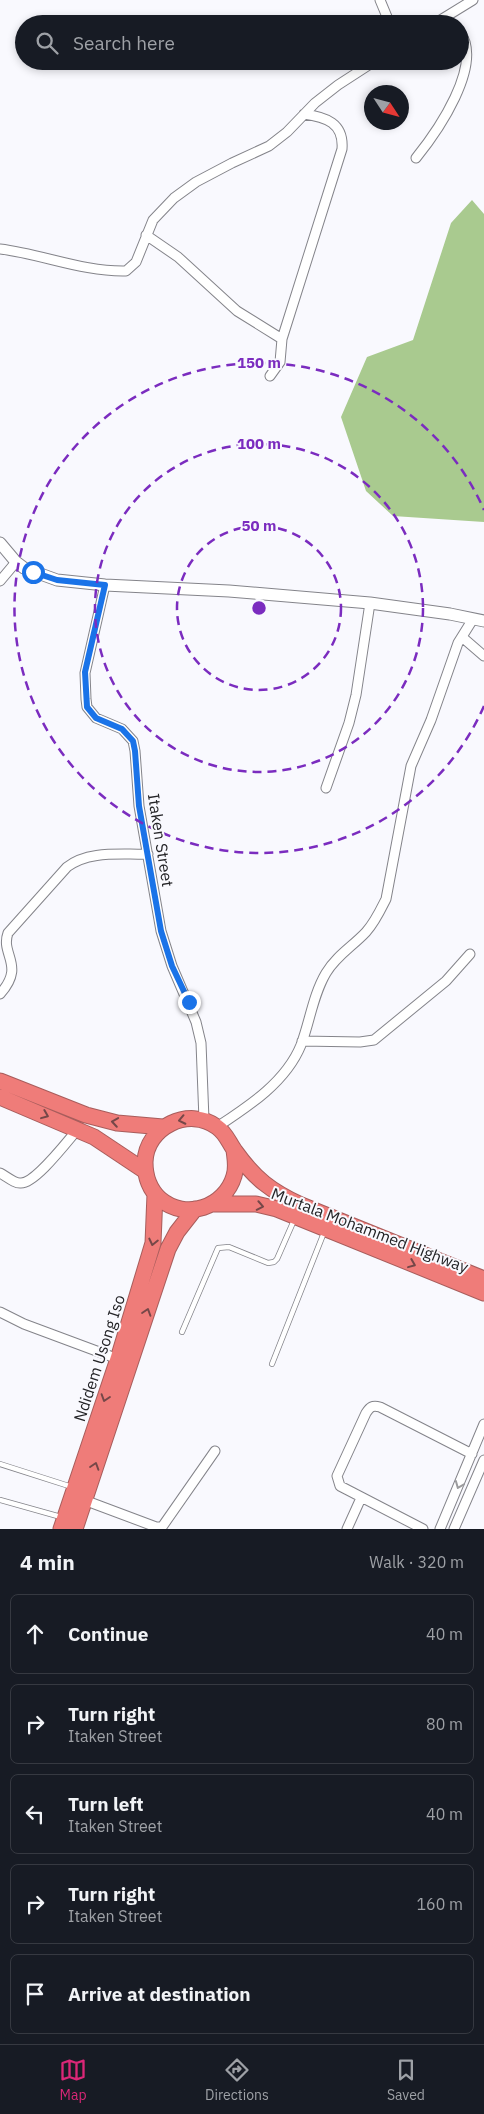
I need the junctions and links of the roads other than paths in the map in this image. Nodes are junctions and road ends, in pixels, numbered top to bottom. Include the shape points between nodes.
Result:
1 (380, 0) edge
2 (474, 0) edge
3 (386, 15) edge
4 (455, 15) edge
5 (469, 42) edge
6 (469, 68) edge
7 (362, 70) edge
8 (469, 70) edge
9 (304, 114) junction
10 (416, 158) dead end
11 (146, 234) junction
12 (0, 249) edge
13 (282, 339) junction
14 (270, 376) dead end
15 (2, 549) edge
16 (16, 562) junction
17 (0, 581) edge
18 (105, 585) junction
19 (370, 603) junction
20 (479, 620) edge
21 (462, 637) junction
22 (484, 656) edge
23 (326, 788) dead end
24 (148, 854) junction
25 (470, 954) dead end
26 (0, 994) edge
27 (302, 1040) junction
28 (0, 1081) edge
29 (0, 1097) edge
30 (211, 1123) junction
31 (163, 1127) junction
32 (78, 1129) junction
33 (234, 1150) junction
34 (145, 1171) junction
35 (0, 1173) edge
36 (155, 1194) junction
37 (212, 1204) junction
38 (194, 1209) junction
39 (295, 1217) junction
40 (326, 1229) junction
41 (484, 1279) edge
42 (484, 1293) edge
43 (0, 1312) edge
44 (182, 1332) dead end
45 (118, 1359) junction
46 (272, 1364) dead end
47 (484, 1424) edge
48 (215, 1451) dead end
49 (472, 1454) junction
50 (484, 1460) edge
51 (0, 1464) edge
52 (80, 1494) junction
53 (361, 1498) junction
54 (0, 1500) edge
55 (67, 1525) edge
56 (347, 1529) edge
57 (423, 1529) edge
58 (440, 1529) edge
59 (454, 1529) edge

1 - 3 street
2 - 4 street
5 - 6 street
7 - 9 street
8 - 10 street via 467,84 446,121
9 - 11 street via 269,146 218,170 174,198 153,220
9 - 13 street via 334,123 340,134 342,150
11 - 12 street via 136,262 126,271 88,268
11 - 13 street via 178,257 237,312
13 - 14 street via 280,362
15 - 16 street
16 - 17 street
16 - 18 street via 57,580
18 - 19 street
18 - 24 street, Itaken Street via 85,672 87,707 96,718 122,729 133,741 139,806
19 - 20 street
19 - 23 street via 356,695
20 - 21 street
21 - 22 street
21 - 27 street via 409,772 386,899 365,933 333,962 325,974
24 - 26 street via 87,856 67,867 6,936 12,973 10,982
24 - 30 street, Itaken Street via 161,931 201,1043
25 - 27 street via 446,981 374,1040
27 - 30 street via 291,1060 264,1094
31 -> 28 highway via 117,1123 86,1115
29 -> 32 highway
30 -> 31 highway via 190,1118
30 - 33 highway via 227,1137
31 - 34 highway via 152,1139 145,1155
32 - 34 highway
32 - 35 street via 27,1181 16,1182
33 - 37 highway via 236,1162 230,1186
33 - 41 highway, Murtala Mohammed Highway via 264,1184 280,1195
34 - 36 highway
36 - 38 highway via 169,1205
36 -> 45 highway, Ndidem Usong Iso via 154,1243
37 - 38 highway
37 -> 39 highway, Murtala Mohammed Highway via 256,1204
52 -> 38 highway, Ndidem Usong Iso via 168,1249
39 - 40 highway, Murtala Mohammed Highway
39 - 44 lane via 274,1262 268,1263 229,1247 218,1248
40 -> 42 highway, Murtala Mohammed Highway
40 - 46 lane
43 - 45 street
45 -> 52 highway, Ndidem Usong Iso
47 - 49 street
48 - 52 street via 162,1527
49 - 53 street via 374,1405 366,1413 337,1476 340,1486
49 -> 58 street
50 - 59 street
51 - 52 lane
52 - 55 highway, Ndidem Usong Iso
53 - 56 street
53 - 57 street
54 - 55 lane

